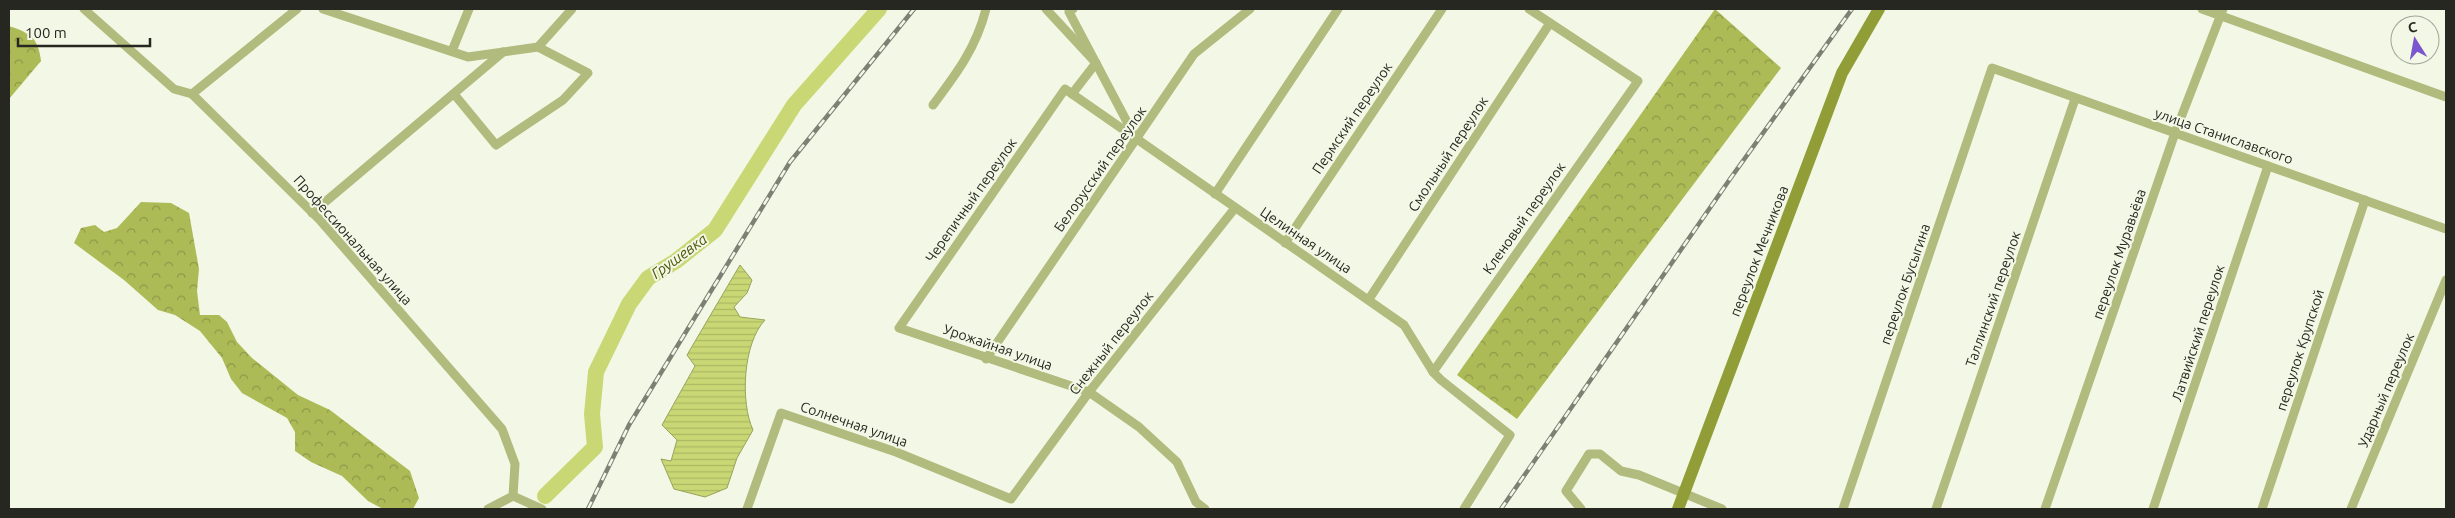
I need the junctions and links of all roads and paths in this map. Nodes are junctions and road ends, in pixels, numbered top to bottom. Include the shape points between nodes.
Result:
1 (84, 9) edge
2 (297, 9) edge
3 (323, 9) edge
4 (469, 9) edge
5 (572, 9) edge
6 (986, 9) edge
7 (1046, 9) edge
8 (1073, 9) edge
9 (1250, 9) edge
10 (1338, 9) edge
11 (1442, 9) edge
12 (1529, 9) edge
13 (1879, 9) edge
14 (2202, 9) edge
15 (347, 12) edge
16 (2222, 12) edge
17 (1550, 23) junction
18 (538, 47) junction
19 (452, 51) junction
20 (504, 52) junction
21 (1096, 63) junction
22 (1992, 68) joint
23 (1069, 91) junction
24 (192, 94) junction
25 (454, 94) junction
26 (2446, 97) edge
27 (2075, 98) junction
28 (933, 105) dead end
29 (2176, 133) junction
30 (1137, 139) junction
31 (2268, 166) junction
32 (1215, 194) junction
33 (2365, 200) junction
34 (1235, 208) junction
35 (312, 213) junction
36 (2446, 229) edge
37 (1285, 243) junction
38 (2446, 280) edge
39 (1369, 299) junction
40 (899, 328) joint
41 (986, 359) junction
42 (1433, 372) junction
43 (1089, 392) junction
44 (1684, 495) junction
45 (513, 496) junction
46 (1012, 499) joint
47 (488, 509) edge
48 (542, 509) edge
49 (747, 509) edge
50 (1205, 509) edge
51 (1464, 509) edge
52 (1581, 509) edge
53 (1678, 509) edge
54 (1722, 509) edge
55 (1843, 509) edge
56 (1936, 509) edge
57 (2045, 509) edge
58 (2153, 509) edge
59 (2262, 509) edge
60 (2351, 509) edge

1 - 24 street, Профессиональная улица via 174,89
2 - 24 street
3 - 15 street
4 - 19 street
5 - 18 street
6 - 28 street via 964,64
7 - 21 street
8 - 21 street via 1069,12
9 - 30 street, Белорусский переулок via 1194,54
10 - 32 street
11 - 37 street, Пермский переулок
12 - 17 street
13 - 44 street, переулок Мечникова via 1842,73
14 - 16 street
15 - 19 street
16 - 26 street
16 - 29 street, переулок Муравьёва
17 - 39 street, Смольный переулок
17 - 42 street, Кленовый переулок via 1638,81
18 - 20 street
18 - 25 street via 588,73 563,100 496,145
19 - 20 street via 468,57
20 - 25 street
21 - 23 street, Черепичный переулок
21 - 30 street
22 - 27 street, улица Станиславского
22 - 55 street, переулок Бусыгина
23 - 30 street, Целинная улица
23 - 40 street, Черепичный переулок
24 - 35 street, Профессиональная улица
25 - 35 street
27 - 29 street, улица Станиславского
27 - 56 street, Таллинский переулок
29 - 31 street, улица Станиславского
29 - 57 street, переулок Муравьёва
30 - 32 street, Целинная улица
30 - 41 street, Белорусский переулок
31 - 33 street, улица Станиславского
31 - 58 street, Латвийский переулок
32 - 34 street, Целинная улица
33 - 36 street, улица Станиславского
33 - 59 street, переулок Крупской
34 - 37 street, Целинная улица
34 - 43 street, Снежный переулок
35 - 45 street, Профессиональная улица via 502,429 515,464
37 - 39 street, Целинная улица
38 - 60 street, Ударный переулок
39 - 42 street, Целинная улица via 1404,325
40 - 41 street, Урожайная улица
41 - 43 street, Урожайная улица
42 - 51 street, Целинная улица via 1510,435
43 - 46 street, Снежный переулок
43 - 50 street, Урожайная улица via 1139,427 1177,462 1196,502
44 - 52 street via 1621,470 1600,454 1589,454 1566,491
44 - 53 street, переулок Мечникова
44 - 54 street
45 - 47 street
45 - 48 street
46 - 49 street, Солнечная улица via 896,452 782,413

